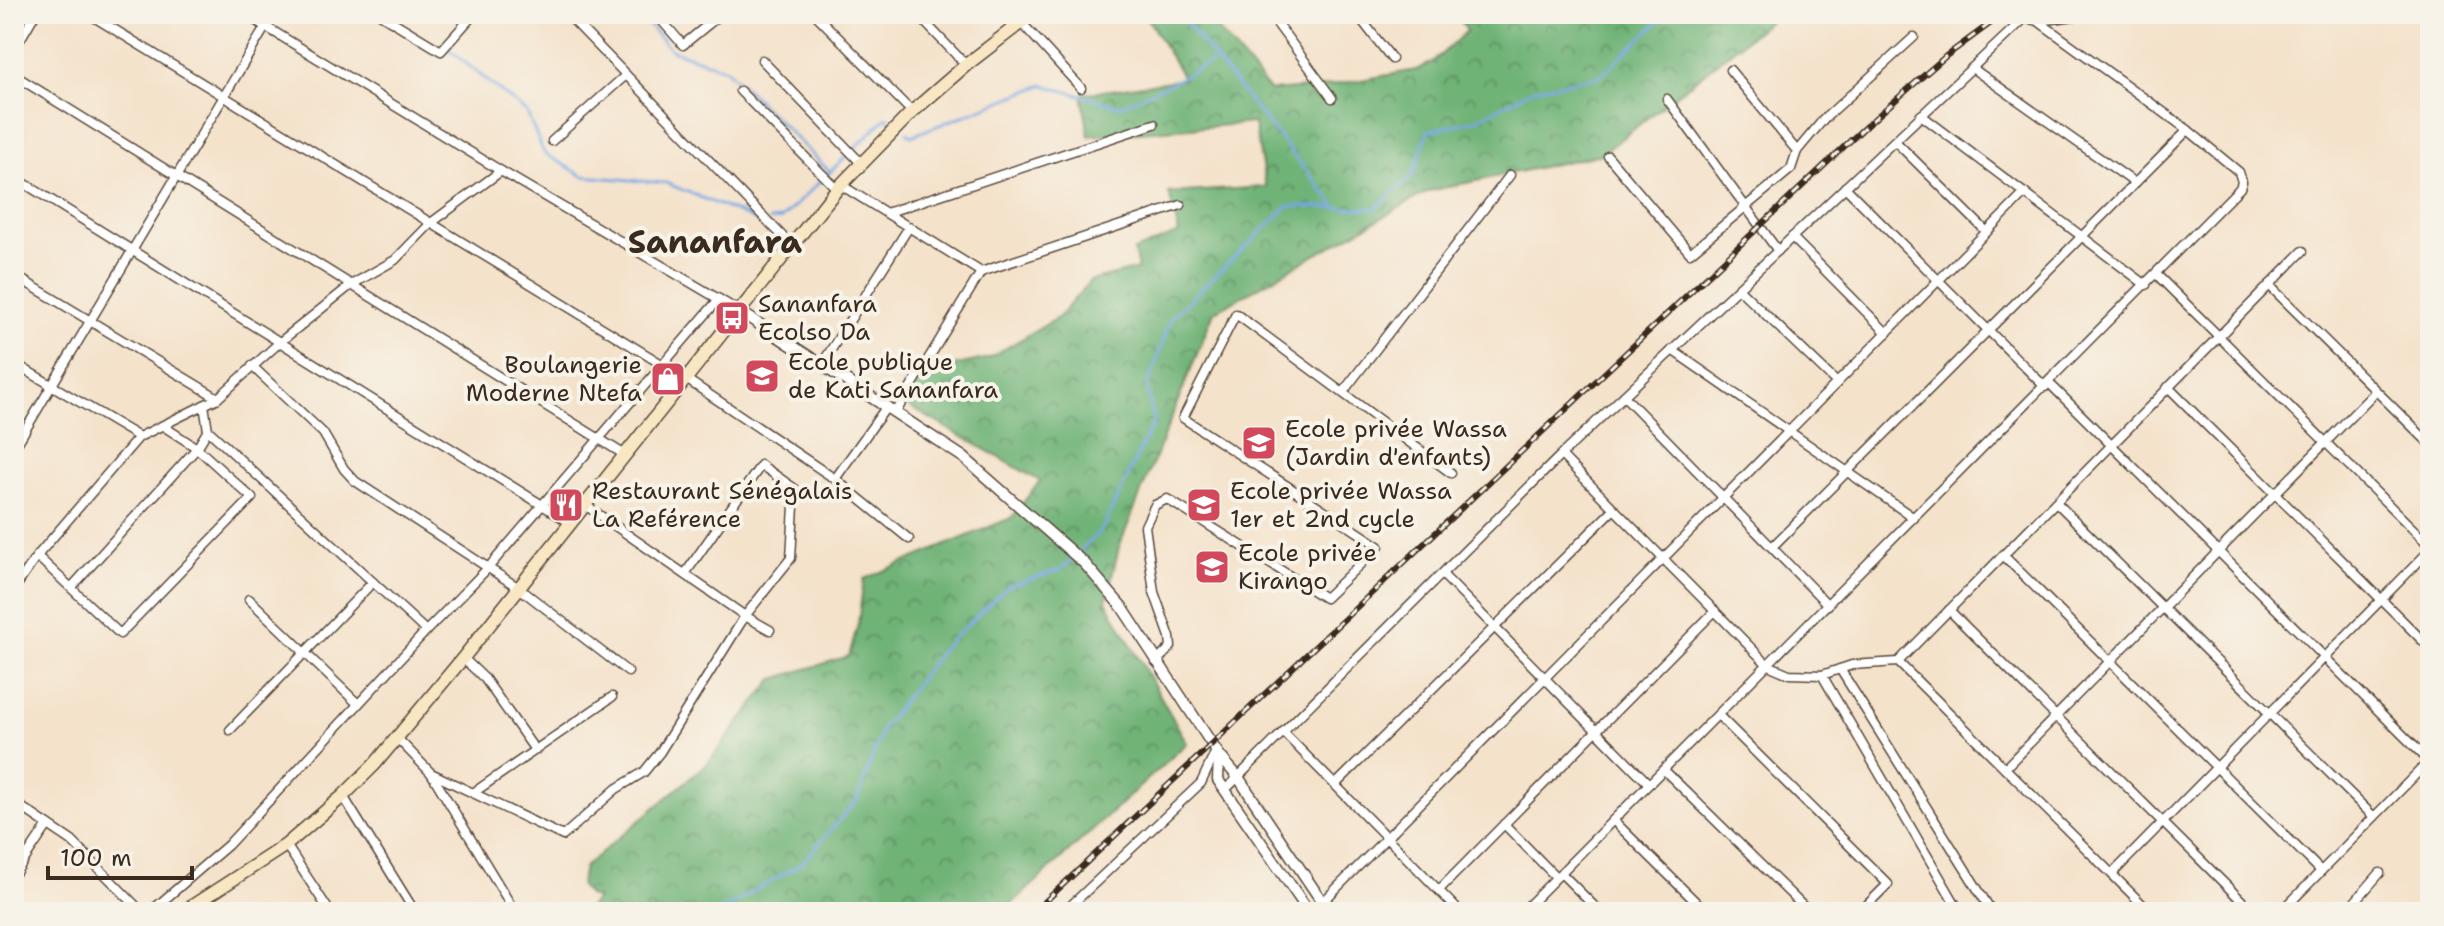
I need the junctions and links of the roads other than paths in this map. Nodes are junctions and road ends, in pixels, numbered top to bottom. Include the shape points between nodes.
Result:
1 (35, 14) edge
2 (89, 14) edge
3 (245, 14) edge
4 (273, 14) edge
5 (380, 14) edge
6 (474, 14) edge
7 (656, 14) edge
8 (721, 14) edge
9 (815, 14) edge
10 (917, 14) edge
11 (1032, 14) edge
12 (1270, 14) edge
13 (1357, 14) edge
14 (2088, 14) edge
15 (567, 15) edge
16 (2027, 16) edge
17 (2038, 21) junction
18 (1021, 22) junction
19 (265, 27) junction
20 (1914, 37) dead end
21 (14, 50) edge
22 (1392, 59) dead end
23 (762, 60) dead end
24 (966, 65) junction
25 (1972, 68) junction
26 (1730, 70) dead end
27 (14, 75) edge
28 (626, 75) junction
29 (1081, 88) dead end
30 (740, 91) dead end
31 (223, 96) junction
32 (1332, 98) dead end
33 (1667, 99) dead end
34 (912, 112) junction
35 (1921, 115) junction
36 (1154, 124) dead end
37 (2188, 130) junction
38 (552, 141) dead end
39 (1895, 141) junction
40 (1797, 151) junction
41 (1608, 156) dead end
42 (862, 164) junction
43 (501, 171) junction
44 (1510, 175) dead end
45 (176, 176) junction
46 (14, 177) edge
47 (2135, 183) junction
48 (839, 187) junction
49 (1845, 187) junction
50 (2025, 193) junction
51 (1181, 205) dead end
52 (1746, 207) junction
53 (886, 213) junction
54 (431, 223) junction
55 (909, 227) junction
56 (1987, 232) junction
57 (2082, 236) junction
58 (1792, 237) junction
59 (791, 245) junction
60 (132, 250) junction
61 (1778, 251) junction
62 (2303, 251) dead end
63 (981, 272) junction
64 (2156, 274) junction
65 (14, 275) edge
66 (1939, 280) junction
67 (351, 285) junction
68 (2146, 285) junction
69 (2269, 285) junction
70 (1738, 288) junction
71 (719, 299) junction
72 (739, 311) junction
73 (89, 322) junction
74 (1988, 330) junction
75 (1887, 333) junction
76 (2219, 336) junction
77 (280, 342) junction
78 (1672, 350) junction
79 (14, 363) edge
80 (822, 364) junction
81 (662, 365) junction
82 (252, 366) junction
83 (686, 379) junction
84 (1837, 383) junction
85 (52, 385) junction
86 (2047, 385) junction
87 (2168, 387) junction
88 (2376, 391) junction
89 (1343, 392) junction
90 (1624, 396) junction
91 (218, 398) junction
92 (204, 405) junction
93 (892, 409) junction
94 (163, 426) junction
95 (208, 430) junction
96 (1789, 432) junction
97 (139, 437) junction
98 (598, 439) junction
99 (2326, 442) junction
100 (2430, 444) edge
101 (2111, 445) junction
102 (197, 448) junction
103 (14, 449) edge
104 (625, 455) junction
105 (1561, 455) junction
106 (1847, 472) junction
107 (1451, 473) dead end
108 (835, 479) junction
109 (2275, 493) junction
110 (1723, 498) junction
111 (2056, 502) junction
112 (542, 505) junction
113 (585, 505) junction
114 (1614, 509) junction
115 (1914, 518) junction
116 (571, 523) junction
117 (909, 539) dead end
118 (1772, 547) junction
119 (2430, 548) edge
120 (2218, 551) junction
121 (2003, 555) junction
122 (37, 556) junction
123 (1663, 558) junction
124 (488, 568) junction
125 (685, 574) junction
126 (1442, 574) junction
127 (373, 582) junction
128 (71, 588) junction
129 (519, 588) junction
130 (14, 589) edge
131 (249, 599) dead end
132 (2381, 599) junction
133 (1828, 605) junction
134 (2163, 608) junction
135 (1949, 610) junction
136 (1715, 611) junction
137 (745, 616) junction
138 (1495, 627) junction
139 (770, 630) dead end
140 (426, 631) junction
141 (2430, 648) edge
142 (305, 653) junction
143 (2325, 657) junction
144 (463, 658) junction
145 (1156, 662) junction
146 (1898, 662) junction
147 (2110, 662) junction
148 (1768, 665) junction
149 (1840, 669) junction
150 (628, 672) dead end
151 (1822, 675) junction
152 (1545, 678) junction
153 (612, 697) dead end
154 (358, 704) junction
155 (2269, 714) junction
156 (1718, 715) junction
157 (2056, 716) junction
158 (230, 730) dead end
159 (1596, 731) junction
160 (1283, 732) junction
161 (397, 738) junction
162 (535, 750) junction
163 (1217, 753) junction
164 (2430, 760) edge
165 (2216, 767) junction
166 (2005, 768) junction
167 (1664, 770) junction
168 (431, 773) junction
169 (1238, 777) junction
170 (1649, 784) junction
171 (1335, 785) junction
172 (1225, 790) junction
173 (473, 793) junction
174 (343, 796) junction
175 (14, 802) edge
176 (2374, 817) junction
177 (1613, 820) junction
178 (2163, 822) junction
179 (1504, 824) junction
180 (48, 825) junction
181 (1387, 837) junction
182 (286, 845) junction
183 (2321, 871) junction
184 (2380, 873) dead end
185 (2112, 874) junction
186 (14, 875) edge
187 (1558, 875) junction
188 (1439, 890) junction
189 (1325, 907) edge
190 (1866, 910) edge
191 (142, 912) edge
192 (150, 912) edge
193 (183, 912) edge
194 (330, 912) edge
195 (415, 912) edge
196 (515, 912) edge
197 (1064, 912) edge
198 (1311, 912) edge
199 (1460, 912) edge
200 (1522, 912) edge
201 (1600, 912) edge
202 (1706, 912) edge
203 (1809, 912) edge
204 (1960, 912) edge
205 (1992, 912) edge
206 (2150, 912) edge
207 (2253, 912) edge
208 (2281, 912) edge
209 (2346, 912) edge

1 - 21 street
2 - 31 street
3 - 19 street
4 - 19 street
5 - 6 street via 441,51
7 - 8 street via 683,45
9 - 34 street
10 - 24 street
11 - 18 main road
12 - 32 street
13 - 22 street
14 - 17 street
15 - 28 street
16 - 17 street
16 - 25 street
17 - 37 street
18 - 24 main road
18 - 29 street
19 - 31 street
19 - 43 street
20 - 40 street via 1823,120
23 - 42 street
24 - 34 main road
25 - 35 street
25 - 47 street
26 - 40 street
27 - 45 street
28 - 38 street
28 - 59 street
30 - 48 street
31 - 45 street
31 - 54 street
33 - 52 street
34 - 42 main road
35 - 39 street
35 - 50 street
36 - 53 street
37 - 47 street
37 - 64 street via 2239,172 2242,182
39 - 49 street
39 - 56 street
40 - 52 street via 1791,169
41 - 52 street via 1690,253
42 - 48 main road
43 - 54 street
43 - 71 street
44 - 89 street
45 - 60 street
45 - 67 street
46 - 60 street
47 - 57 street
48 - 53 street
48 - 59 main road
49 - 58 street
49 - 66 street
50 - 56 street
50 - 57 street
51 - 63 street
52 - 61 street
53 - 55 street
54 - 67 street via 395,260
54 - 81 street
55 - 63 street
55 - 80 street
56 - 66 street
57 - 68 street
57 - 74 street
58 - 61 street
58 - 75 street
59 - 72 main road
60 - 73 street
60 - 77 street
61 - 70 street
62 - 69 street
63 - 93 street
64 - 68 street
64 - 76 street
65 - 73 street
66 - 74 street
66 - 75 street
67 - 77 street
67 - 98 street
68 - 86 street
69 - 76 street
69 - 88 street
70 - 78 street
70 - 84 street
71 - 72 street
71 - 81 street
72 - 80 street
72 - 83 main road
73 - 85 street
73 - 91 street
74 - 86 street
74 - 106 street
75 - 84 street
76 - 87 street
76 - 99 street
77 - 82 street
77 - 112 street
78 - 90 street
78 - 96 street
79 - 85 street
80 - 93 street
81 - 83 street
81 - 98 street
82 - 91 street
82 - 124 street via 323,433 355,481
83 - 104 main road
83 - 108 street
84 - 96 street
85 - 97 street
85 - 103 street
86 - 101 street
86 - 115 street
87 - 101 street
87 - 109 street
88 - 99 street
88 - 100 street
89 - 107 street
89 - 145 street via 1236,314 1183,418 1379,546 1325,598 1167,499 1155,505 1145,526 1154,592 1171,647
90 - 105 street
90 - 110 street
91 - 92 street
92 - 94 street
92 - 95 street
93 - 108 street
93 - 145 street via 963,457 1085,564 1122,607
94 - 97 street
94 - 102 street
95 - 102 street
95 - 127 street
96 - 106 street
96 - 110 street
97 - 122 street
98 - 104 street
98 - 112 street
99 - 109 street
99 - 119 street
101 - 111 street
101 - 120 street
102 - 128 street
102 - 128 street via 252,498 120,634
104 - 113 main road
105 - 114 street
105 - 126 street
106 - 115 street
106 - 118 street
108 - 117 street
109 - 120 street
109 - 132 street
110 - 118 street
110 - 123 street
111 - 121 street
111 - 134 street
112 - 116 street
112 - 124 street
113 - 116 main road
113 - 125 street
114 - 123 street
114 - 138 street
115 - 133 street
116 - 129 main road
118 - 133 street
119 - 132 street
120 - 134 street
120 - 143 street
121 - 135 street
121 - 147 street
122 - 128 street
122 - 130 street
123 - 136 street
123 - 152 street
124 - 129 street
124 - 140 street
125 - 137 street
125 - 137 street via 761,465 795,489 791,558
126 - 138 street
126 - 160 street
127 - 140 street
127 - 142 street
129 - 144 main road
129 - 150 street
131 - 142 street
132 - 141 street
132 - 143 street
133 - 148 street
134 - 147 street
134 - 155 street
135 - 146 street
135 - 157 street
136 - 148 street
136 - 159 street
137 - 139 street
137 - 173 street via 644,772 616,789 563,836
138 - 152 street
138 - 171 street
140 - 154 street
142 - 154 street
142 - 158 street
143 - 155 street
143 - 164 street
144 - 161 main road
144 - 162 street via 485,679
145 - 163 street
146 - 149 street
146 - 166 street
147 - 157 street
147 - 165 street
148 - 151 street via 1789,674
148 - 156 street
149 - 151 street
149 - 205 street
151 - 204 street
152 - 159 street
152 - 181 street
153 - 162 street
154 - 192 street via 228,845
155 - 165 street
155 - 176 street
156 - 167 street
156 - 190 street via 1888,884
157 - 166 street
157 - 178 street
159 - 170 street
159 - 179 street
160 - 169 street
160 - 171 street
161 - 168 street
161 - 174 main road
162 - 173 street
163 - 169 street
163 - 172 street via 1218,780
163 - 197 street via 1201,783
164 - 176 street
165 - 178 street
165 - 183 street
166 - 185 street
167 - 170 street
167 - 203 street
168 - 173 street
168 - 196 street
169 - 172 street
169 - 189 street
170 - 177 street
171 - 181 street
172 - 198 street
174 - 182 main road
174 - 195 street
175 - 180 street
176 - 183 street
177 - 187 street
177 - 202 street
178 - 185 street
178 - 207 street
179 - 187 street
179 - 188 street
180 - 186 street
180 - 191 street via 72,841
181 - 188 street
181 - 189 street
182 - 193 main road
182 - 194 street
183 - 208 street
184 - 209 street
185 - 206 street
187 - 200 street
187 - 201 street
188 - 199 street
189 - 198 street

